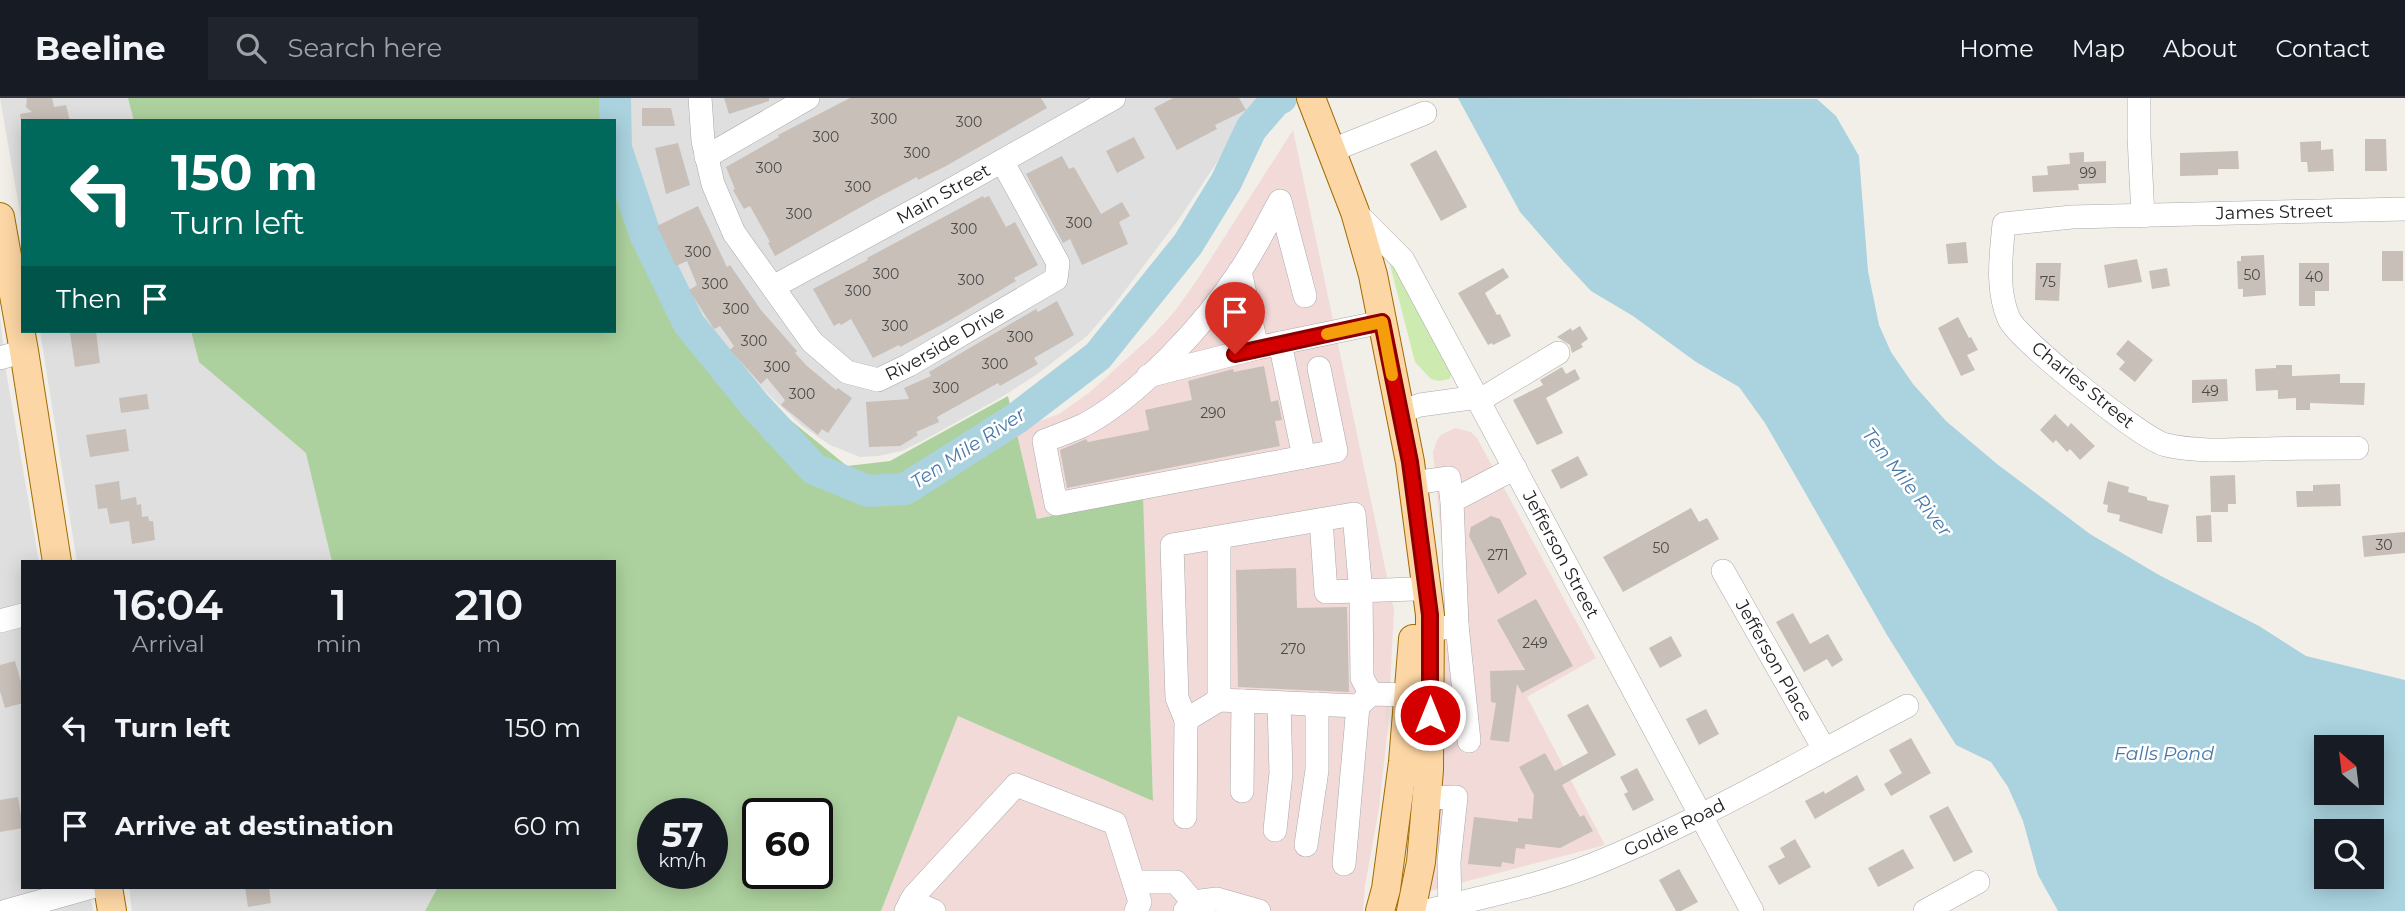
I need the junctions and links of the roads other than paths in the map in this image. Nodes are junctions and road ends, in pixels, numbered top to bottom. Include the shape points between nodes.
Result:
1 (700, 98) edge
2 (808, 98) edge
3 (1114, 98) edge
4 (2139, 98) edge
5 (1313, 102) edge
6 (1425, 113) dead end
7 (1330, 151) junction
8 (706, 157) junction
9 (1002, 161) junction
10 (2405, 209) edge
11 (1355, 212) junction
12 (2143, 216) junction
13 (0, 217) edge
14 (1240, 271) junction
15 (773, 287) junction
16 (1305, 296) dead end
17 (1382, 322) junction
18 (1280, 343) junction
19 (1257, 348) junction
20 (1558, 353) dead end
21 (12, 355) edge
22 (1319, 368) dead end
23 (1148, 376) junction
24 (1479, 398) junction
25 (1400, 412) junction
26 (2357, 448) dead end
27 (1304, 457) junction
28 (1515, 468) junction
29 (1413, 489) junction
30 (1452, 501) junction
31 (1321, 520) junction
32 (1219, 538) junction
33 (57, 560) edge
34 (1723, 571) dead end
35 (1414, 589) junction
36 (1361, 593) junction
37 (21, 616) edge
38 (0, 621) edge
39 (1444, 628) junction
40 (1409, 695) junction
41 (1219, 700) junction
42 (1364, 700) junction
43 (1243, 701) junction
44 (1279, 703) junction
45 (1317, 704) junction
46 (1907, 706) dead end
47 (1186, 720) junction
48 (1469, 740) dead end
49 (1824, 749) junction
50 (1242, 791) dead end
51 (1427, 798) junction
52 (1700, 814) junction
53 (1185, 817) dead end
54 (1275, 830) dead end
55 (1306, 845) dead end
56 (1344, 864) dead end
57 (1134, 882) junction
58 (1978, 883) dead end
59 (85, 889) edge
60 (108, 889) edge
61 (909, 906) edge
62 (1189, 906) edge
63 (1450, 908) edge
64 (1936, 909) edge
65 (6, 911) edge
66 (112, 911) edge
67 (934, 911) edge
68 (1136, 911) edge
69 (1259, 911) edge
70 (1380, 911) edge
71 (1412, 911) edge
72 (1427, 911) edge
73 (1752, 911) edge

1 - 8 street, Riverside Drive
2 - 8 street
3 - 9 street, Main Street
4 - 12 street
5 - 7 main road
6 - 7 street
7 - 11 main road
8 - 15 street, Riverside Drive via 734,233
9 - 15 street, Main Street
9 - 15 street, Riverside Drive via 1058,263 1056,279 909,365 878,380 847,372 813,342
10 - 12 street, James Street
11 - 17 main road
11 - 24 street, Jefferson Street via 1404,260
12 - 26 street, Charles Street via 2004,224 1999,267 2004,302 2010,321 2036,351 2161,444 2196,451
13 - 21 main road
14 - 16 street via 1280,201
14 - 19 street
14 - 23 street via 1203,319
17 - 18 street
17 - 25 main road
18 - 19 street
18 - 27 street
19 - 23 street
20 - 24 street
21 - 33 main road
22 - 27 street via 1336,451
23 - 27 street via 1085,424 1044,442 1056,504
24 - 25 street
24 - 28 street, Jefferson Street
25 - 29 main road
28 - 30 street
28 - 52 street, Jefferson Street
29 - 30 street via 1449,478
29 - 35 main road
29 - 39 main road via 1430,615
30 - 39 street
31 - 32 street
31 - 36 street via 1326,592
31 - 36 street via 1354,514
32 - 41 street
32 - 47 street via 1172,545 1177,698
34 - 49 street, Jefferson Place
35 - 36 street
35 - 40 main road
36 - 42 street
37 - 38 street
39 - 48 street
39 - 51 main road
40 - 42 street
40 - 70 main road
41 - 43 street
41 - 47 street
42 - 45 street
42 - 56 street
43 - 44 street
43 - 50 street
44 - 45 street
44 - 54 street via 1281,773
45 - 55 street via 1317,770
46 - 49 street, Goldie Road
47 - 53 street
49 - 52 street, Goldie Road
51 - 63 street via 1456,797 1449,861
51 - 71 main road
52 - 63 street, Goldie Road via 1589,866
52 - 73 street, Jefferson Street
57 - 61 street via 1115,823 1016,785
57 - 62 street via 1176,882
57 - 68 street via 1140,902
58 - 64 street
59 - 65 street
60 - 66 main road
61 - 67 street
62 - 69 street via 1217,900
63 - 72 street, Goldie Road

